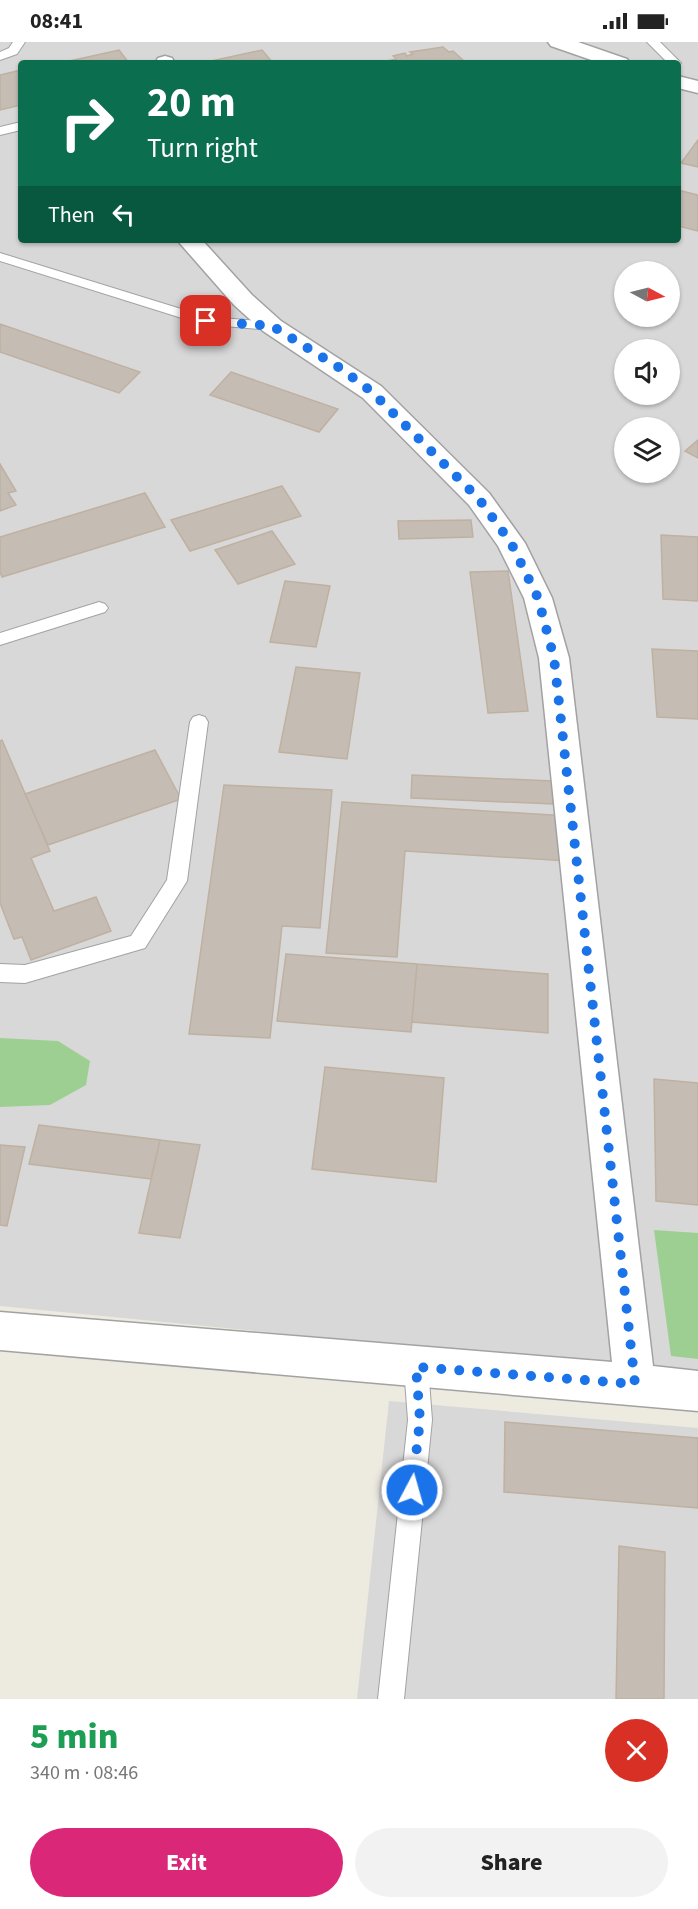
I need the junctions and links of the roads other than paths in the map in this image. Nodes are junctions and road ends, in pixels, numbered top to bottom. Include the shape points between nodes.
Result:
1 (19, 42) edge
2 (558, 42) edge
3 (653, 42) edge
4 (0, 56) edge
5 (611, 60) edge
6 (673, 60) edge
7 (18, 127) edge
8 (0, 131) edge
9 (192, 243) edge
10 (0, 256) edge
11 (272, 326) junction
12 (99, 608) dead end
13 (0, 639) edge
14 (199, 722) dead end
15 (0, 973) edge
16 (0, 1331) edge
17 (416, 1367) junction
18 (635, 1384) junction
19 (698, 1391) edge
20 (391, 1699) edge

1 - 4 lane via 13,51
2 - 5 street
3 - 6 lane
7 - 8 lane
9 - 11 street
10 - 11 lane via 206,321
11 - 18 street via 372,392 479,499 511,543 538,598 554,658
12 - 13 lane
14 - 15 lane via 177,881 138,942 24,974
16 - 17 street
17 - 18 street
17 - 20 lane via 420,1420
18 - 19 street

